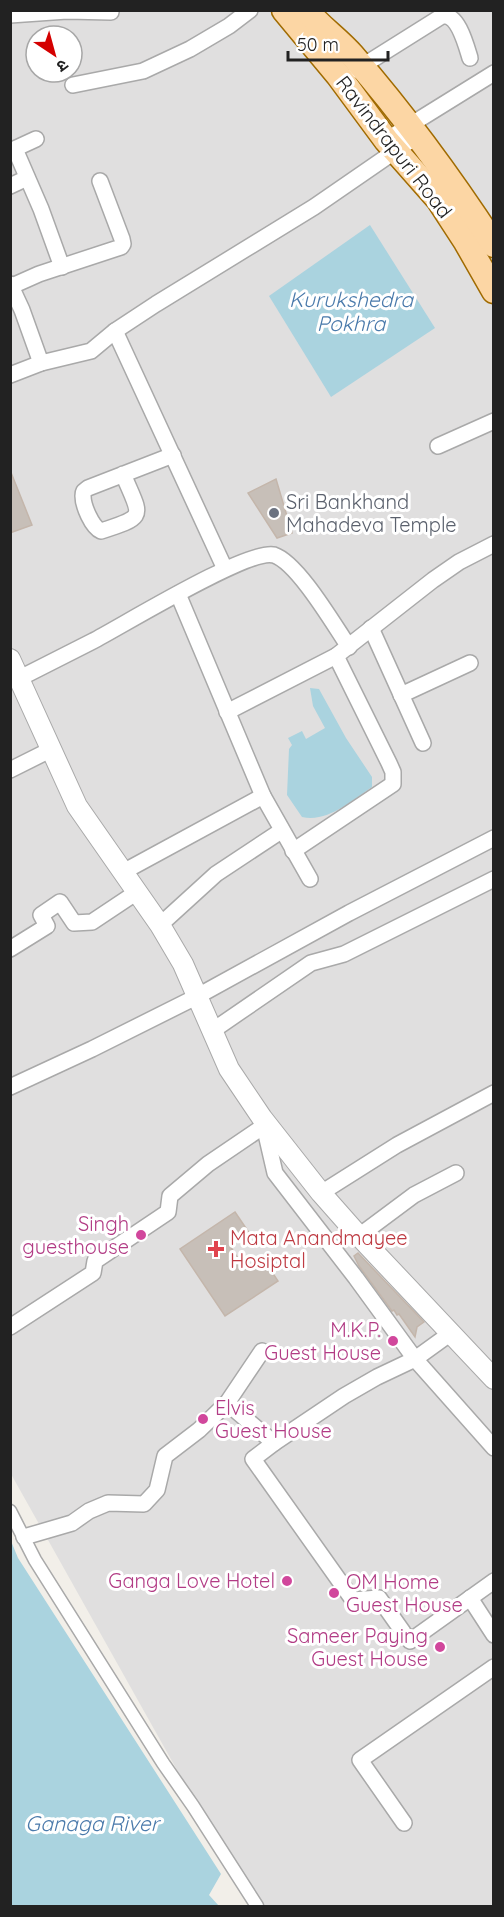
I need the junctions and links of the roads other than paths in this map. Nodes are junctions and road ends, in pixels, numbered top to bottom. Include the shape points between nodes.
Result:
1 (250, 10) edge
2 (284, 10) edge
3 (306, 10) edge
4 (67, 11) edge
5 (111, 12) dead end
6 (10, 15) edge
7 (470, 58) dead end
8 (494, 73) edge
9 (352, 74) junction
10 (73, 85) dead end
11 (413, 130) junction
12 (36, 139) dead end
13 (391, 145) junction
14 (13, 150) edge
15 (27, 178) junction
16 (100, 181) dead end
17 (10, 186) edge
18 (494, 245) edge
19 (62, 267) junction
20 (11, 285) edge
21 (494, 291) edge
22 (115, 332) junction
23 (41, 363) junction
24 (10, 375) edge
25 (494, 421) edge
26 (438, 446) dead end
27 (173, 455) junction
28 (123, 474) dead end
29 (494, 544) edge
30 (225, 569) junction
31 (178, 594) junction
32 (371, 628) junction
33 (349, 646) junction
34 (336, 656) junction
35 (10, 659) edge
36 (470, 663) dead end
37 (20, 678) junction
38 (401, 695) junction
39 (227, 712) junction
40 (423, 743) dead end
41 (52, 749) junction
42 (10, 770) edge
43 (263, 796) junction
44 (281, 831) junction
45 (494, 838) edge
46 (293, 851) junction
47 (123, 872) junction
48 (310, 879) dead end
49 (494, 879) edge
50 (137, 892) junction
51 (160, 925) junction
52 (10, 949) edge
53 (196, 997) junction
54 (212, 1031) junction
55 (10, 1087) edge
56 (494, 1093) edge
57 (263, 1122) junction
58 (456, 1173) dead end
59 (321, 1193) junction
60 (359, 1236) junction
61 (10, 1327) edge
62 (450, 1333) junction
63 (262, 1351) dead end
64 (415, 1359) junction
65 (494, 1379) edge
66 (227, 1403) junction
67 (274, 1443) junction
68 (494, 1448) edge
69 (10, 1512) edge
70 (24, 1538) junction
71 (494, 1581) edge
72 (470, 1598) junction
73 (494, 1635) edge
74 (494, 1667) edge
75 (404, 1823) dead end
76 (257, 1906) edge

1 - 10 street via 190,49 143,71
2 - 9 main road, Ravindrapuri Road
3 - 9 main road, Ravindrapuri Road via 340,42
4 - 5 street
4 - 6 street
7 - 9 street via 459,28 447,15
8 - 11 street
9 - 11 main road, Ravindrapuri Road
9 - 13 main road, Ravindrapuri Road
11 - 13 street
11 - 18 main road, Ravindrapuri Road
12 - 14 street
13 - 21 main road, Ravindrapuri Road via 438,199
13 - 22 street via 314,207
14 - 15 street
15 - 17 street
15 - 19 street
16 - 19 street via 123,244
19 - 20 street
20 - 23 street
22 - 23 street via 91,351
22 - 27 street
23 - 24 street
25 - 26 street
27 - 28 street
27 - 30 street
29 - 32 street via 459,562
30 - 31 street
30 - 33 street via 274,555 312,593
31 - 37 street
31 - 39 street
32 - 33 street
32 - 38 street
33 - 34 street
34 - 39 street
34 - 46 street via 389,763 393,784
35 - 37 street
36 - 38 street
37 - 41 street
38 - 40 street
39 - 43 street
41 - 42 street
41 - 47 street via 77,806
43 - 44 street
43 - 47 street
44 - 46 street
44 - 51 street via 216,874
45 - 53 street
46 - 48 street
47 - 50 street
49 - 54 street via 344,954 311,963
50 - 51 street
50 - 52 street via 92,922 74,923 60,902 41,915 47,926
51 - 53 street via 183,964
53 - 54 street
53 - 55 street
54 - 57 street via 229,1069
56 - 59 street via 397,1144
57 - 59 street
57 - 61 street via 170,1196 168,1212 95,1261 93,1273
57 - 64 street via 275,1173
58 - 60 street via 414,1195
59 - 60 street
60 - 62 street
62 - 64 street
62 - 65 street
63 - 66 street
64 - 67 street via 344,1396
64 - 68 street
66 - 67 street
66 - 70 street via 165,1456 157,1490 144,1504 108,1503 72,1523
67 - 72 street via 253,1459 353,1600 379,1598 410,1641
69 - 70 street
70 - 76 street
71 - 72 street
72 - 73 street
74 - 75 street via 360,1760

